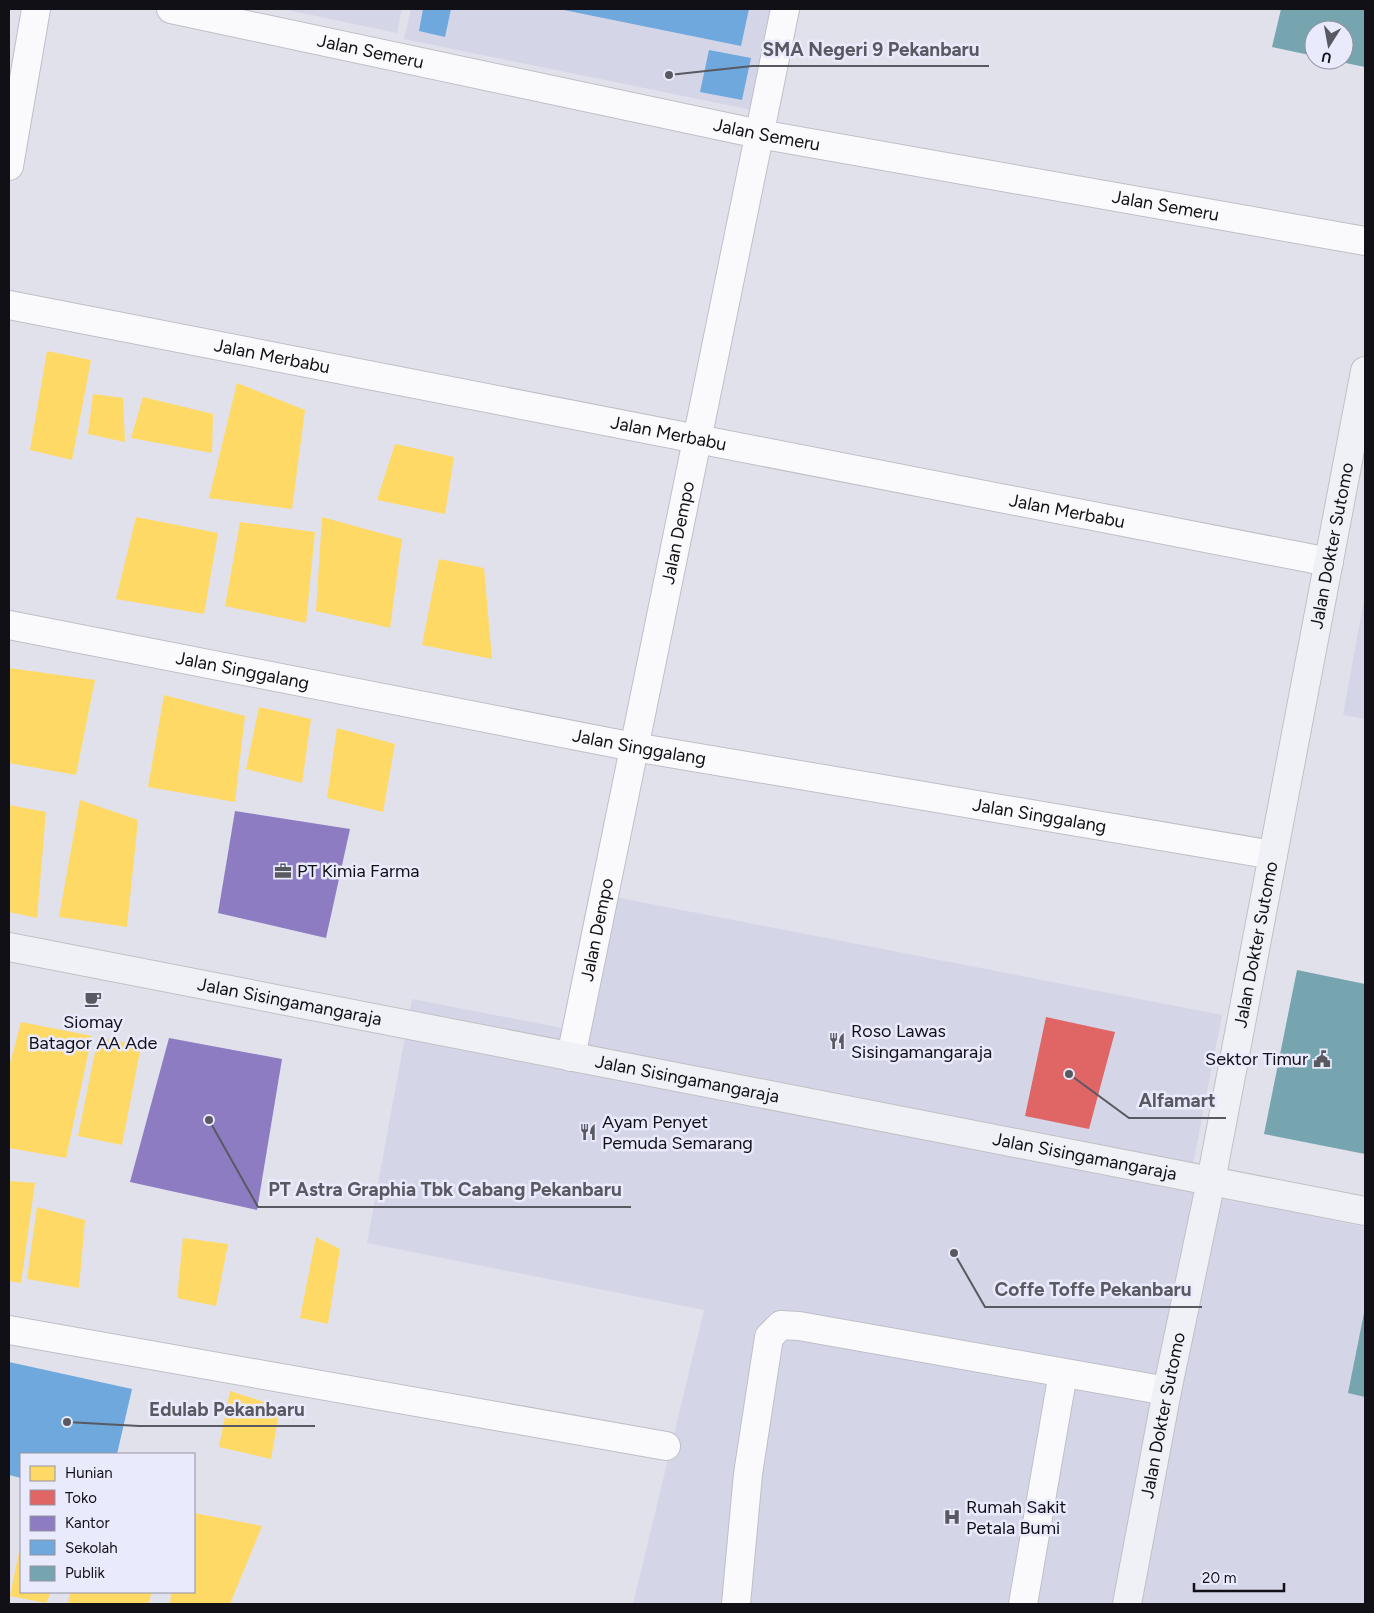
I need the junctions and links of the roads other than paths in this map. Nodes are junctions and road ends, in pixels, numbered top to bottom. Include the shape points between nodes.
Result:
1 (36, 9) edge
2 (171, 9) edge
3 (785, 9) edge
4 (760, 134) junction
5 (9, 166) edge
6 (1365, 241) edge
7 (9, 305) edge
8 (1365, 371) edge
9 (1362, 410) edge
10 (697, 438) junction
11 (1329, 562) junction
12 (9, 625) edge
13 (634, 747) junction
14 (1273, 855) junction
15 (9, 947) edge
16 (571, 1057) junction
17 (1211, 1181) junction
18 (1365, 1211) edge
19 (9, 1330) edge
20 (1063, 1373) junction
21 (1166, 1391) junction
22 (666, 1446) dead end
23 (736, 1604) edge
24 (1023, 1604) edge
25 (1127, 1604) edge

1 - 5 street
2 - 4 street, Jalan Semeru
3 - 4 street, Jalan Dempo
4 - 6 street, Jalan Semeru
4 - 10 street, Jalan Dempo
7 - 10 street, Jalan Merbabu
8 - 9 main road, Jalan Dokter Sutomo
9 - 11 main road, Jalan Dokter Sutomo
10 - 11 street, Jalan Merbabu
10 - 13 street, Jalan Dempo
11 - 14 main road, Jalan Dokter Sutomo
12 - 13 street, Jalan Singgalang
13 - 14 street, Jalan Singgalang
13 - 16 street, Jalan Dempo
14 - 17 main road, Jalan Dokter Sutomo
15 - 16 main road, Jalan Sisingamangaraja
16 - 17 main road, Jalan Sisingamangaraja
17 - 18 main road, Jalan Sisingamangaraja
17 - 21 main road, Jalan Dokter Sutomo
19 - 22 street
20 - 21 street
20 - 23 street via 809,1328 781,1326 769,1337 748,1474
20 - 24 street
21 - 25 main road, Jalan Dokter Sutomo

